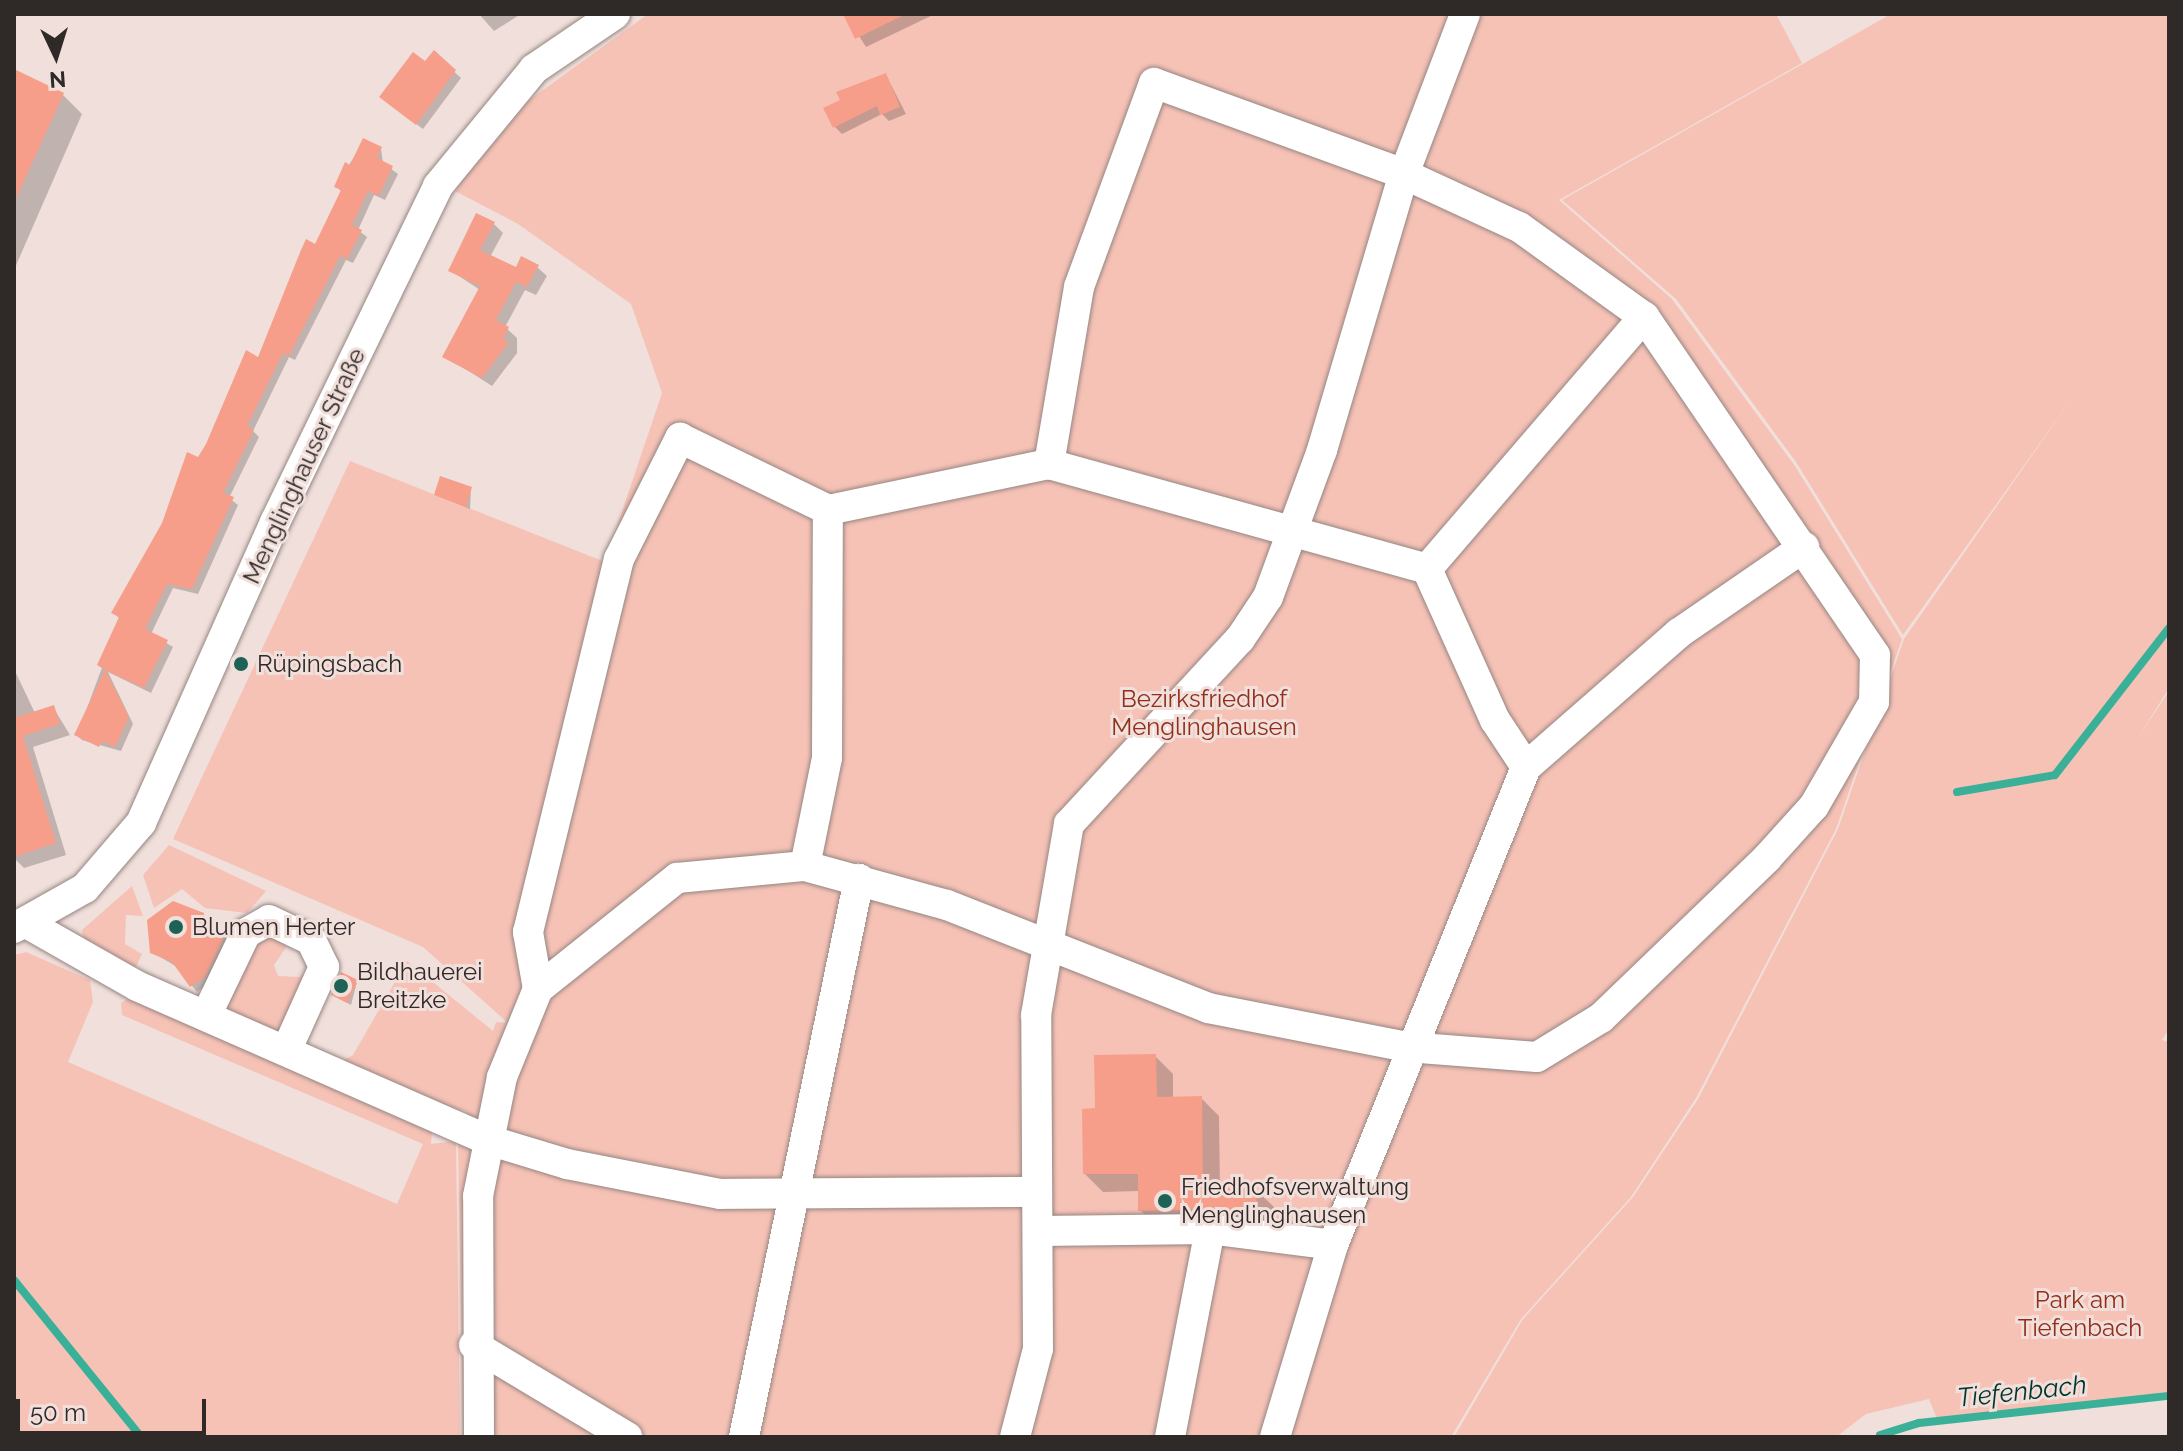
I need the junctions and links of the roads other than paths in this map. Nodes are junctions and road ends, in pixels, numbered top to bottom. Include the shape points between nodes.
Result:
1 (1465, 14) edge
2 (596, 19) edge
3 (1404, 174) junction
4 (1644, 317) junction
5 (1049, 464) junction
6 (828, 510) junction
7 (1295, 533) junction
8 (1804, 547) junction
9 (1427, 569) junction
10 (1526, 767) junction
11 (805, 866) junction
12 (859, 879) junction
13 (21, 926) edge
14 (1046, 948) junction
15 (538, 989) junction
16 (206, 1016) junction
17 (1407, 1047) junction
18 (286, 1051) junction
19 (488, 1140) junction
20 (1036, 1192) junction
21 (792, 1198) junction
22 (1210, 1229) junction
23 (1039, 1231) junction
24 (1333, 1245) junction
25 (474, 1345) junction
26 (479, 1437) edge
27 (627, 1437) edge
28 (744, 1437) edge
29 (1015, 1437) edge
30 (1170, 1437) edge
31 (1275, 1437) edge

1 - 3 street
2 - 13 street, Menglinghauser Straße via 503,101 438,186 275,522 141,823 85,888
3 - 4 street via 1519,227
3 - 5 street via 1154,83 1079,287
3 - 7 street
4 - 8 street
4 - 9 street
5 - 6 street
5 - 7 street
6 - 11 street via 828,744
6 - 15 street via 680,438 619,559 528,932
7 - 9 street
7 - 14 street via 1240,639 1069,824
8 - 10 street via 1679,633
8 - 17 street via 1877,670 1874,702 1814,806 1601,1018 1561,1047 1506,1059
9 - 10 street via 1495,720
10 - 17 street
11 - 12 street
11 - 15 street via 677,878
12 - 14 street via 947,905
12 - 21 street
13 - 16 street via 115,977
14 - 17 street via 1208,1008
14 - 20 street via 1031,1078
15 - 19 street via 502,1077
16 - 18 street
16 - 18 street via 246,933 269,920 311,940 324,967
17 - 24 street
18 - 19 street
19 - 21 street via 647,1183
19 - 25 street via 478,1196
20 - 21 street
20 - 23 street
21 - 28 street
22 - 23 street
22 - 24 street
22 - 30 street
23 - 29 street via 1038,1349
24 - 31 street
25 - 26 street
25 - 27 street

